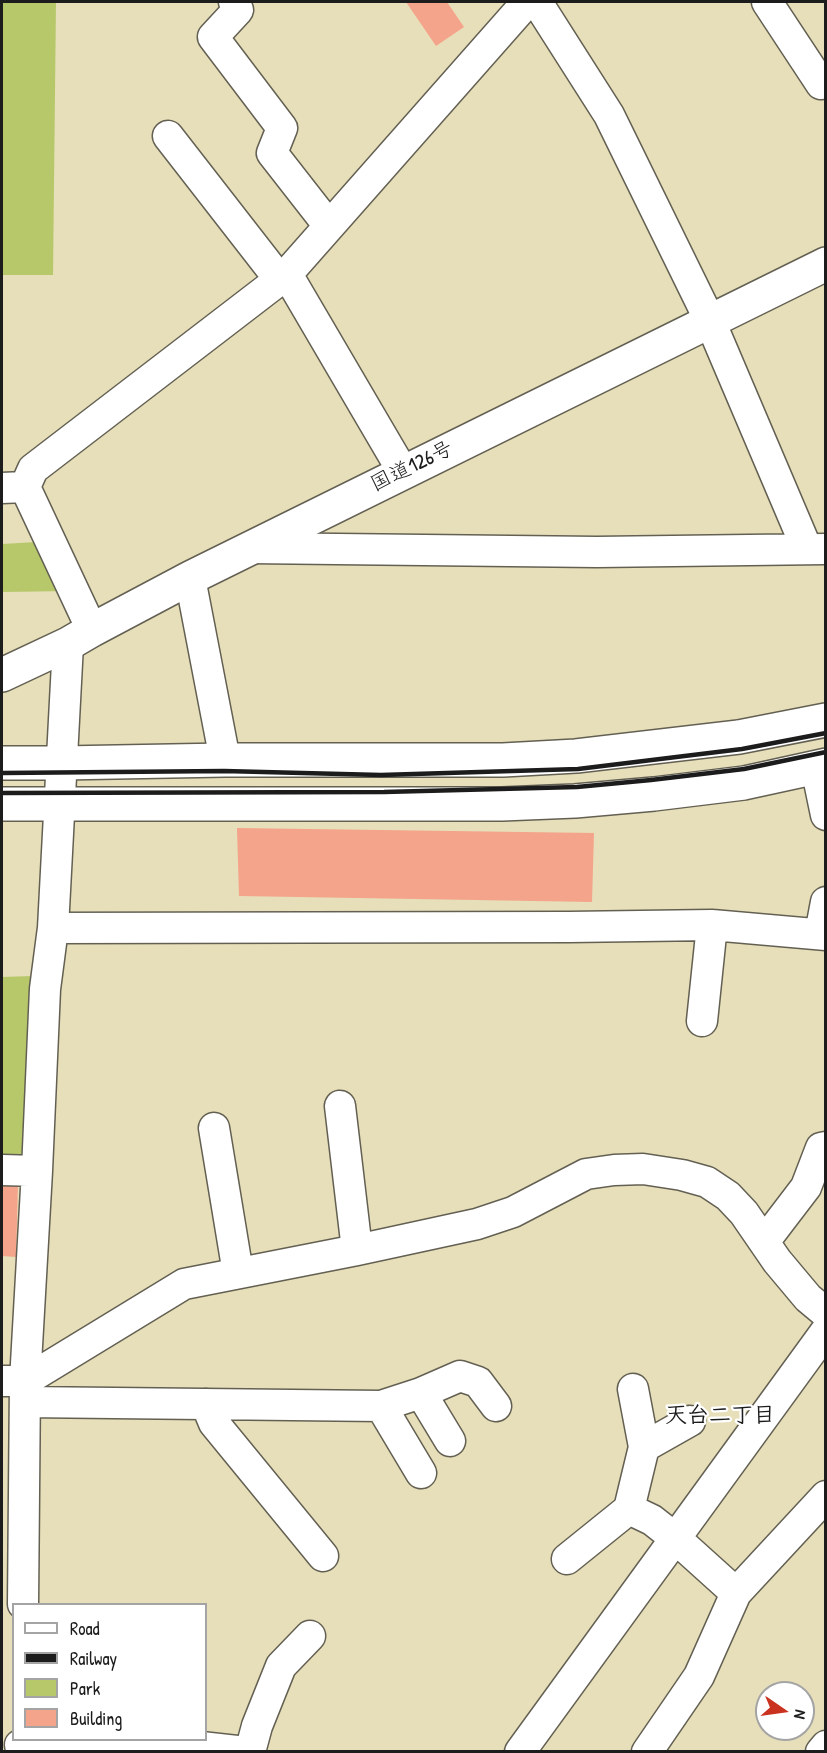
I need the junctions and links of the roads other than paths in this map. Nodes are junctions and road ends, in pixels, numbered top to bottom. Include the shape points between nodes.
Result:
1 (234, 2) edge
2 (527, 2) edge
3 (537, 2) edge
4 (767, 2) edge
5 (821, 84) dead end
6 (168, 136) dead end
7 (329, 226) junction
8 (825, 264) edge
9 (283, 277) junction
10 (711, 321) junction
11 (403, 472) junction
12 (13, 488) edge
13 (249, 548) junction
14 (816, 549) edge
15 (190, 578) junction
16 (80, 637) junction
17 (2, 675) edge
18 (825, 720) edge
19 (225, 760) junction
20 (2, 763) edge
21 (62, 763) junction
22 (821, 766) edge
23 (2, 804) edge
24 (60, 804) junction
25 (825, 815) edge
26 (825, 902) edge
27 (712, 925) junction
28 (53, 928) junction
29 (823, 935) edge
30 (702, 1021) dead end
31 (340, 1106) dead end
32 (214, 1128) dead end
33 (821, 1163) edge
34 (2, 1170) edge
35 (37, 1171) junction
36 (764, 1242) junction
37 (357, 1250) junction
38 (238, 1273) junction
39 (825, 1313) edge
40 (825, 1331) edge
41 (17, 1388) edge
42 (633, 1389) dead end
43 (421, 1393) junction
44 (206, 1404) junction
45 (381, 1406) junction
46 (496, 1406) dead end
47 (690, 1421) dead end
48 (450, 1441) dead end
49 (644, 1447) junction
50 (421, 1473) dead end
51 (825, 1496) edge
52 (629, 1509) junction
53 (675, 1538) junction
54 (324, 1556) dead end
55 (12, 1557) edge
56 (567, 1559) dead end
57 (736, 1593) junction
58 (23, 1603) edge
59 (310, 1636) dead end
60 (192, 1743) edge
61 (20, 1745) edge
62 (825, 1746) edge
63 (248, 1752) edge
64 (519, 1752) edge
65 (647, 1752) edge
66 (821, 1752) edge

1 - 7 street via 238,10 213,37 282,128 272,153
2 - 7 street
3 - 10 street via 609,115
4 - 5 street
6 - 9 street
7 - 9 street
8 - 10 highway, 国道126号
9 - 11 street
9 - 12 street
10 - 11 highway, 国道126号
10 - 14 street
11 - 13 highway, 国道126号
12 - 16 street
13 - 14 street via 597,552
13 - 15 highway, 国道126号
15 - 16 highway, 国道126号
15 - 19 street
16 - 17 highway, 国道126号
16 - 21 street
18 - 19 highway via 739,737 576,756 503,760
19 - 21 highway
20 - 21 highway
21 - 24 street
22 - 24 highway via 744,783 575,801
22 - 25 street
23 - 24 highway
24 - 28 street
26 - 29 street
27 - 28 street
27 - 29 street
27 - 30 street
28 - 35 street via 45,989
31 - 37 street
32 - 38 street
33 - 36 street
34 - 35 street
35 - 41 street
36 - 37 street via 728,1196 707,1182 682,1175 614,1170 586,1174 513,1212 477,1224
36 - 39 street via 808,1298
37 - 38 street
38 - 41 street via 184,1284
40 - 53 street
41 - 44 street
41 - 55 street
42 - 49 street
43 - 45 street
43 - 46 street via 460,1376 478,1382
43 - 48 street
44 - 45 street
44 - 54 street via 214,1423
45 - 50 street
47 - 49 street
49 - 52 street
51 - 57 street
52 - 53 street
52 - 56 street
53 - 57 street
53 - 64 street
55 - 58 street
57 - 65 street via 699,1676
59 - 63 street via 281,1666
60 - 61 street
60 - 63 street
62 - 66 street

